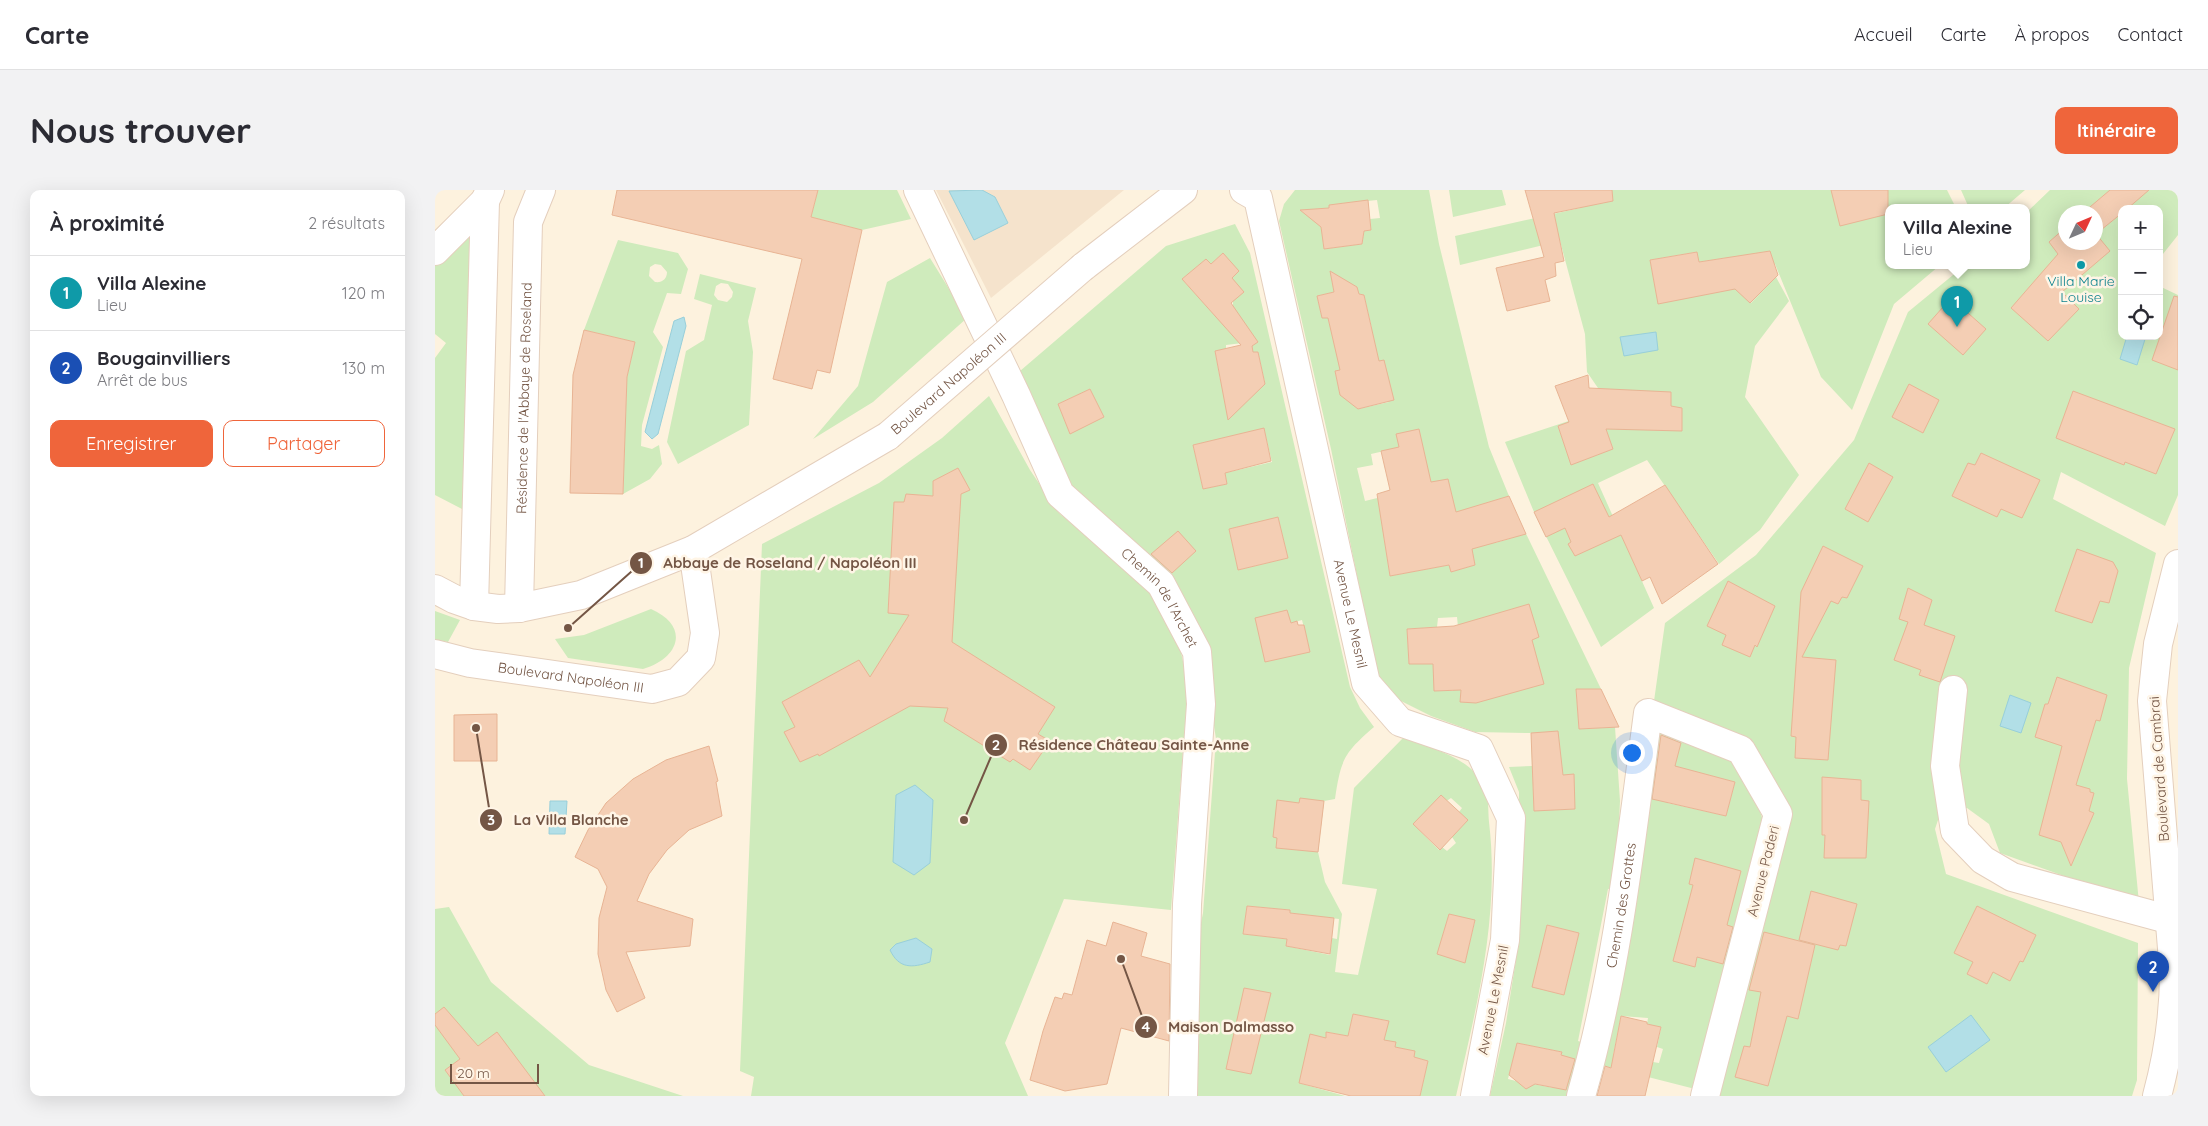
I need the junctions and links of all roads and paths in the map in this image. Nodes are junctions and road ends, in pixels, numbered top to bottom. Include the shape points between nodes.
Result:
1 (541, 190) edge
2 (917, 190) edge
3 (1183, 190) edge
4 (1244, 190) edge
5 (487, 195) edge
6 (435, 251) edge
7 (693, 550) junction
8 (2178, 564) edge
9 (435, 589) edge
10 (474, 606) junction
11 (519, 608) junction
12 (435, 654) edge
13 (470, 663) junction
14 (435, 671) edge
15 (1953, 690) dead end
16 (1648, 713) joint
17 (2171, 920) junction
18 (1183, 1096) edge
19 (1475, 1096) edge
20 (1581, 1096) edge
21 (1705, 1096) edge
22 (2157, 1096) edge

1 - 11 street, Résidence de l'Abbaye de Roseland via 528,222
2 - 18 street, Chemin de l'Archet via 1060,494 1161,584 1197,652 1201,704 1187,904
3 - 7 street, Boulevard Napoléon III, bridge via 1083,267 888,436
4 - 19 street, Avenue Le Mesnil via 1258,198 1366,683 1400,722 1479,749 1511,818 1505,940
5 - 6 street
5 - 10 street
7 - 11 street, Boulevard Napoléon III via 581,595
7 - 13 street, Boulevard Napoléon III via 705,633 701,658 678,682 652,689
8 - 17 street, Boulevard de Cambrai via 2158,644 2152,702
9 - 10 street, Boulevard Napoléon III
10 - 11 street, Boulevard Napoléon III
12 - 13 street, Boulevard Napoléon III
13 - 14 street, Boulevard Napoléon III
15 - 17 street via 1945,766 1955,831 1983,860 2012,877
16 - 20 street, Chemin des Grottes via 1621,907 1597,1040
16 - 21 street, Avenue Paderi via 1741,750 1777,814
17 - 22 street, Boulevard de Cambrai via 2174,1003 2169,1047

